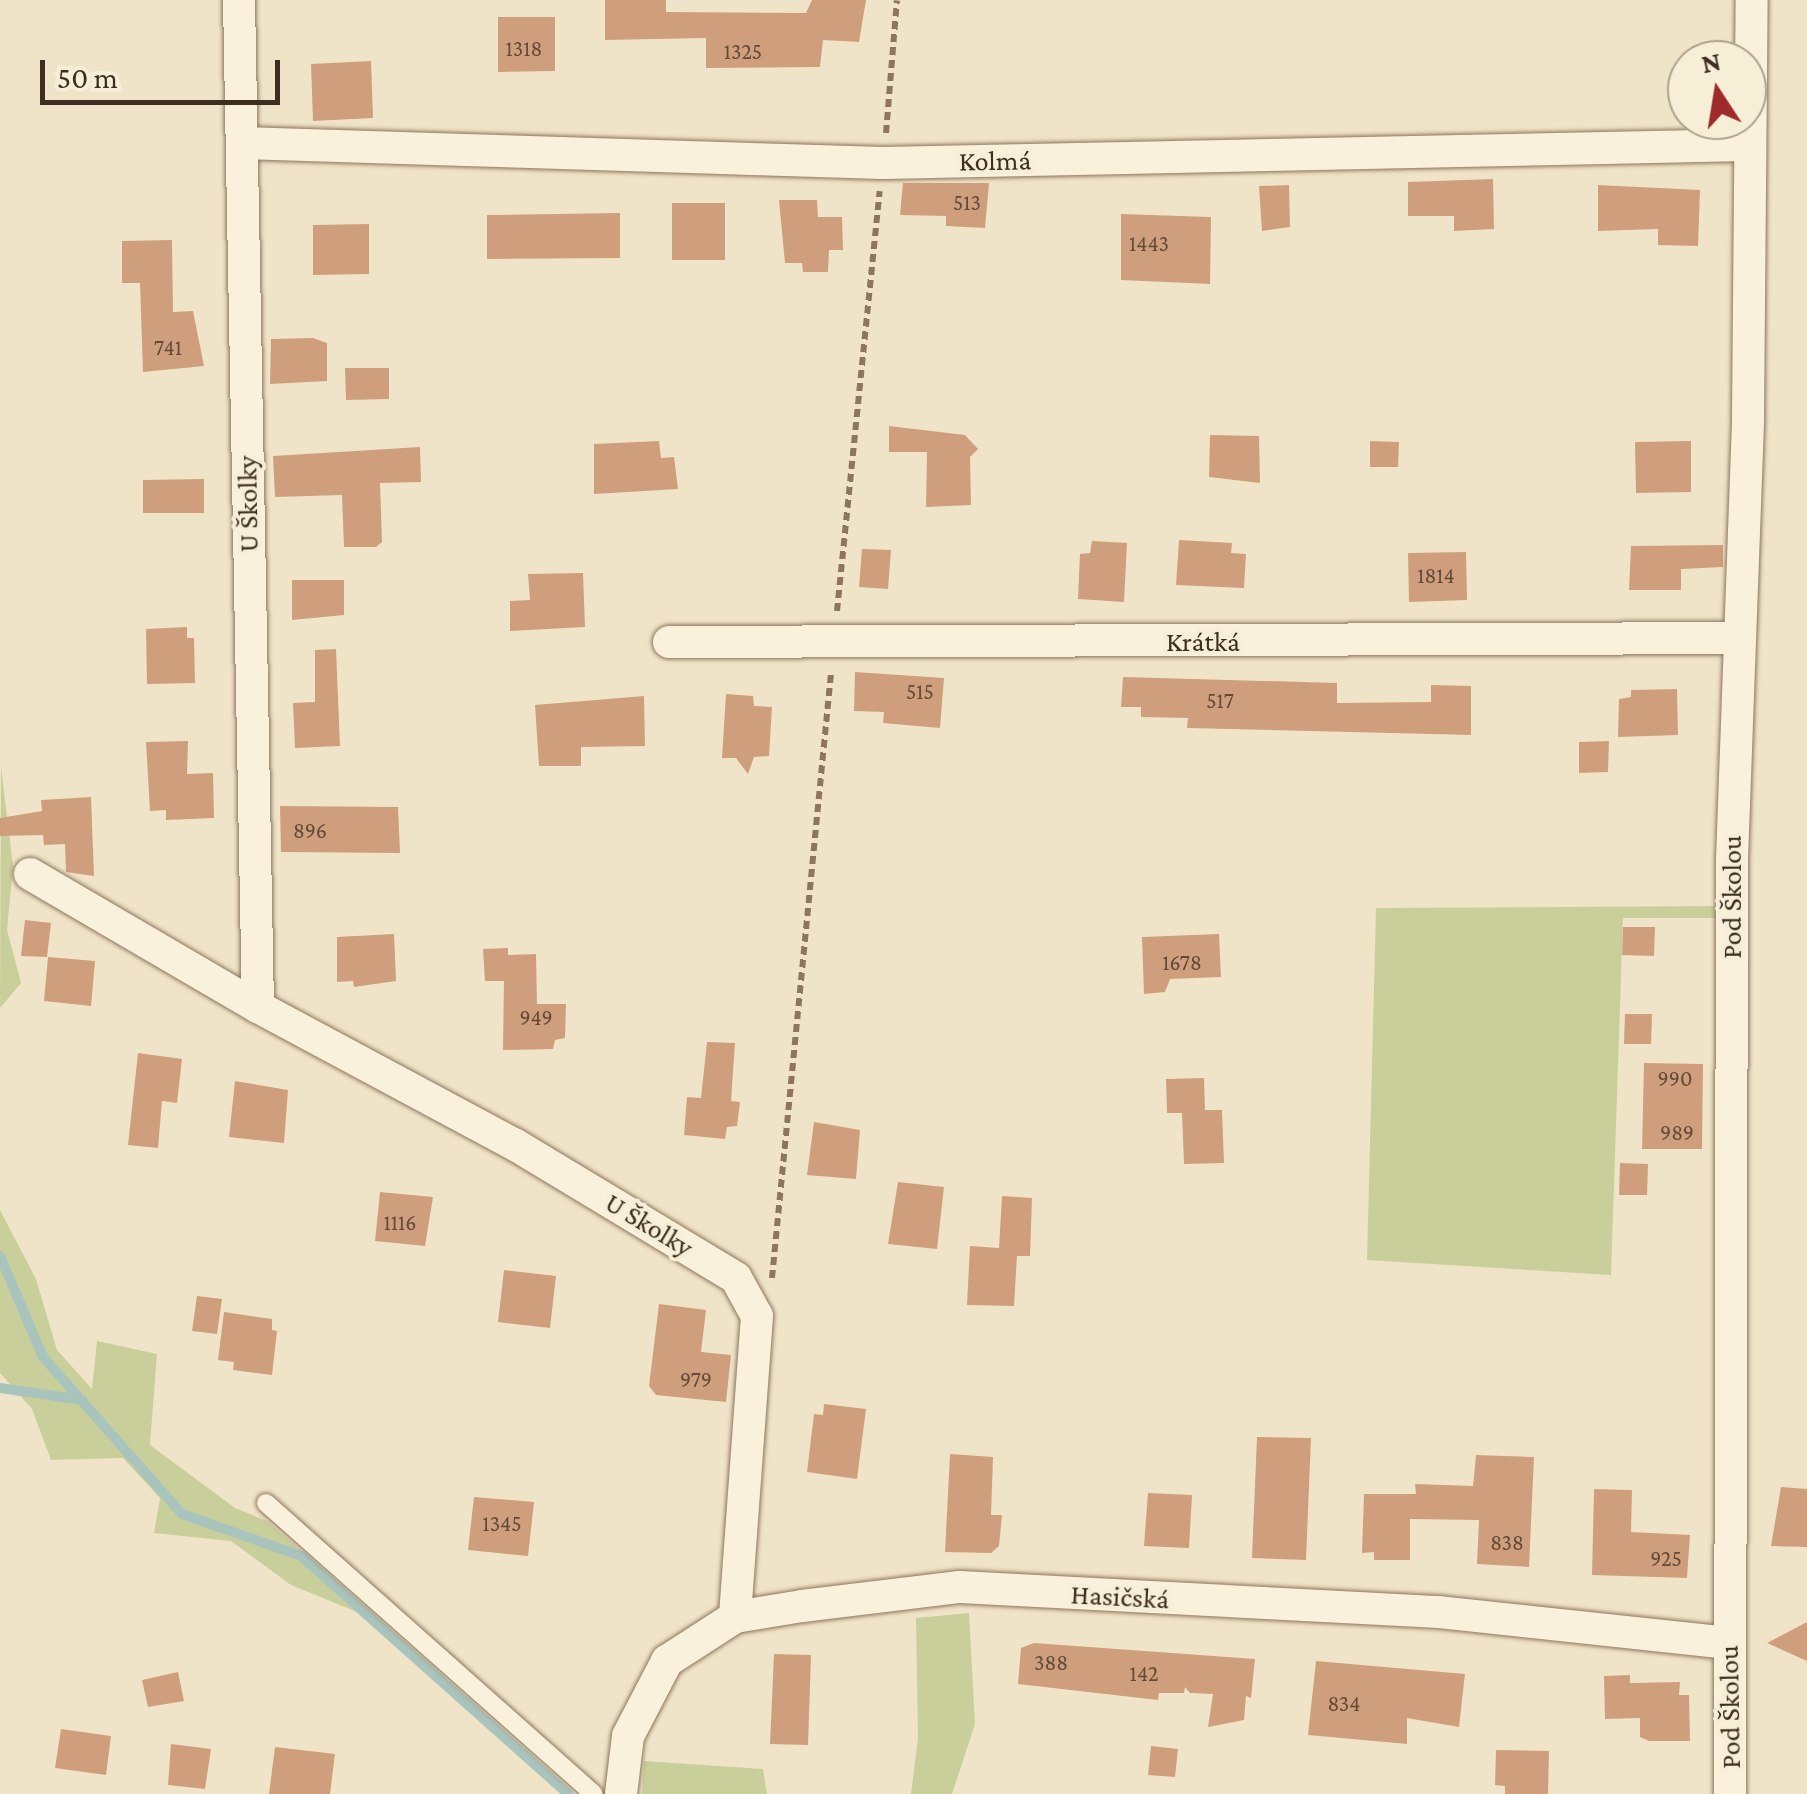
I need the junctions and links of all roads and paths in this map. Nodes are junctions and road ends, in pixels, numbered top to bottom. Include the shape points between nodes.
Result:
1 (239, 0) edge
2 (1752, 0) edge
3 (242, 143) junction
4 (1748, 145) junction
5 (1738, 638) junction
6 (668, 642) dead end
7 (30, 874) dead end
8 (258, 1008) junction
9 (266, 1503) dead end
10 (735, 1617) junction
11 (1729, 1642) junction
12 (594, 1794) edge
13 (620, 1794) edge
14 (1730, 1794) edge

1 - 3 street, U Školky
2 - 4 street, Pod Školou
3 - 4 street, Kolmá via 883,163
3 - 8 street, U Školky
4 - 5 street, Pod Školou via 1748,418
5 - 6 street, Krátká
5 - 11 street, Pod Školou
7 - 8 street, U Školky
8 - 10 street, U Školky via 514,1144 736,1278 758,1316
9 - 12 lane
10 - 11 street, Hasičská via 960,1588 1439,1612
10 - 13 street, Hasičská via 667,1661 628,1736
11 - 14 street, Pod Školou

